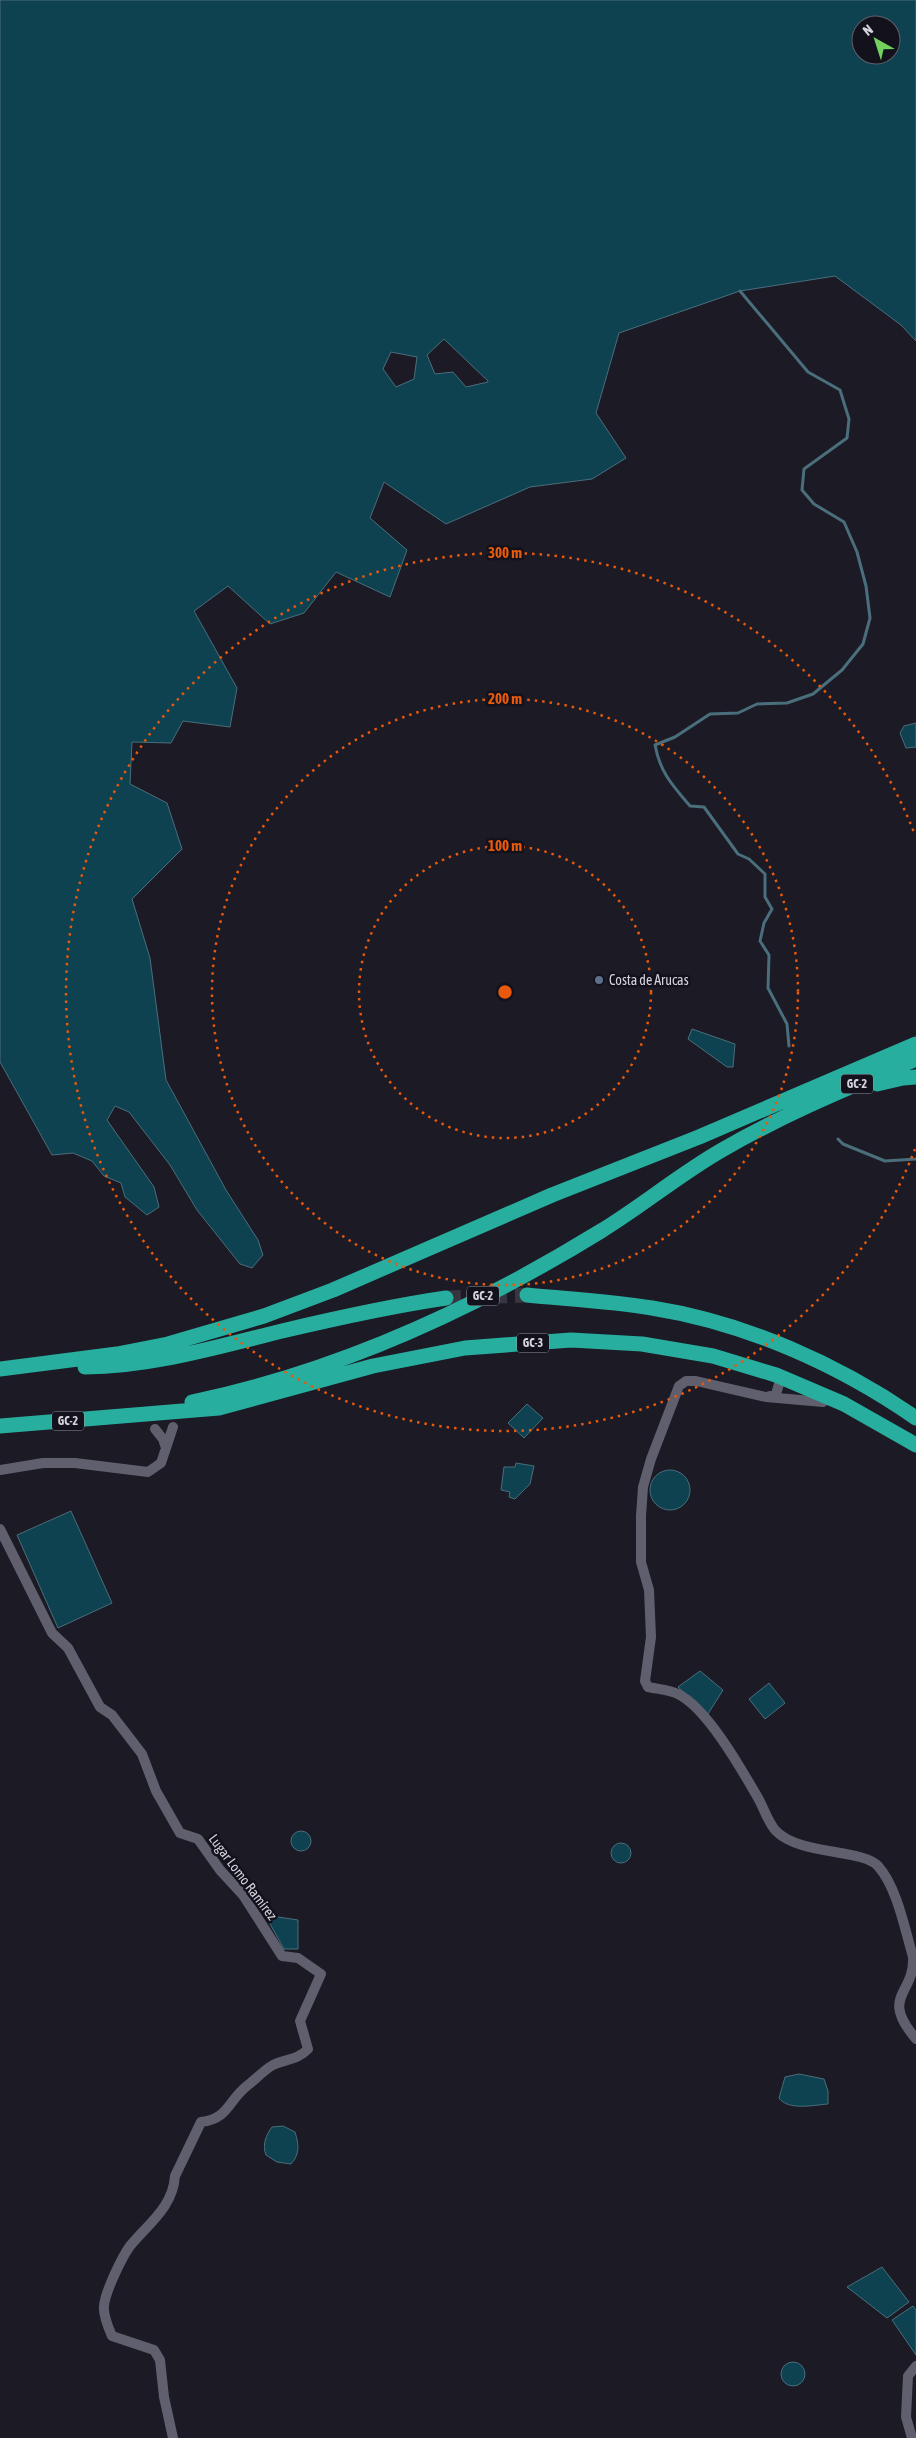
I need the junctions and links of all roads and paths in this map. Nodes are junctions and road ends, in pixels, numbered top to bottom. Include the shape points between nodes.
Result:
1 (916, 1036) edge
2 (916, 1044) edge
3 (916, 1059) edge
4 (840, 1077) junction
5 (916, 1077) edge
6 (837, 1093) junction
7 (527, 1295) tunnel mouth
8 (446, 1298) tunnel mouth
9 (4, 1368) edge
10 (779, 1384) joint
11 (766, 1397) junction
12 (823, 1402) junction
13 (137, 1414) junction
14 (916, 1418) edge
15 (0, 1426) edge
16 (173, 1427) dead end
17 (154, 1429) dead end
18 (916, 1445) edge
19 (166, 1449) junction
20 (916, 1454) edge
21 (0, 1470) edge
22 (0, 1529) edge
23 (916, 2039) edge
24 (916, 2366) edge
25 (173, 2438) edge
26 (912, 2438) edge

1 - 4 highway via 874,1054
2 - 4 highway, GC-2
3 - 6 highway, GC-2
4 - 9 highway, GC-2 via 264,1316 168,1344 117,1354
5 - 6 highway
6 - 13 highway, GC-2 via 799,1109 720,1151 602,1231 520,1279 400,1337 225,1395
7 - 14 highway via 652,1308 731,1327 800,1352 862,1384
8 - 9 highway via 375,1309 200,1353 110,1366
10 - 11 street via 776,1394
10 - 12 highway
11 - 12 street
11 - 23 street via 696,1381 679,1386 643,1487 641,1562 649,1590 651,1637 645,1681 648,1687 678,1694 702,1714 733,1753 775,1830 787,1840 829,1853 865,1858 877,1865 889,1883 914,1957 914,1970 898,2004 901,2017
12 - 20 highway
13 - 15 highway, GC-2
13 - 18 highway, GC-3 via 219,1408 373,1366 466,1348 571,1340 642,1344 713,1356 776,1374 844,1404
16 - 19 street
17 - 19 street via 163,1439
19 - 21 street via 161,1463 148,1472 58,1463
22 - 25 street, Lugar Lomo Ramírez via 52,1633 68,1648 100,1707 112,1715 142,1754 156,1791 180,1833 198,1839 243,1895 282,1956 298,1958 321,1974 300,2021 308,2049 302,2056 273,2065 239,2092 215,2121 202,2122 175,2176 165,2207 130,2247 117,2269 104,2306 112,2336 154,2350 160,2360
24 - 26 street via 908,2376 906,2418

